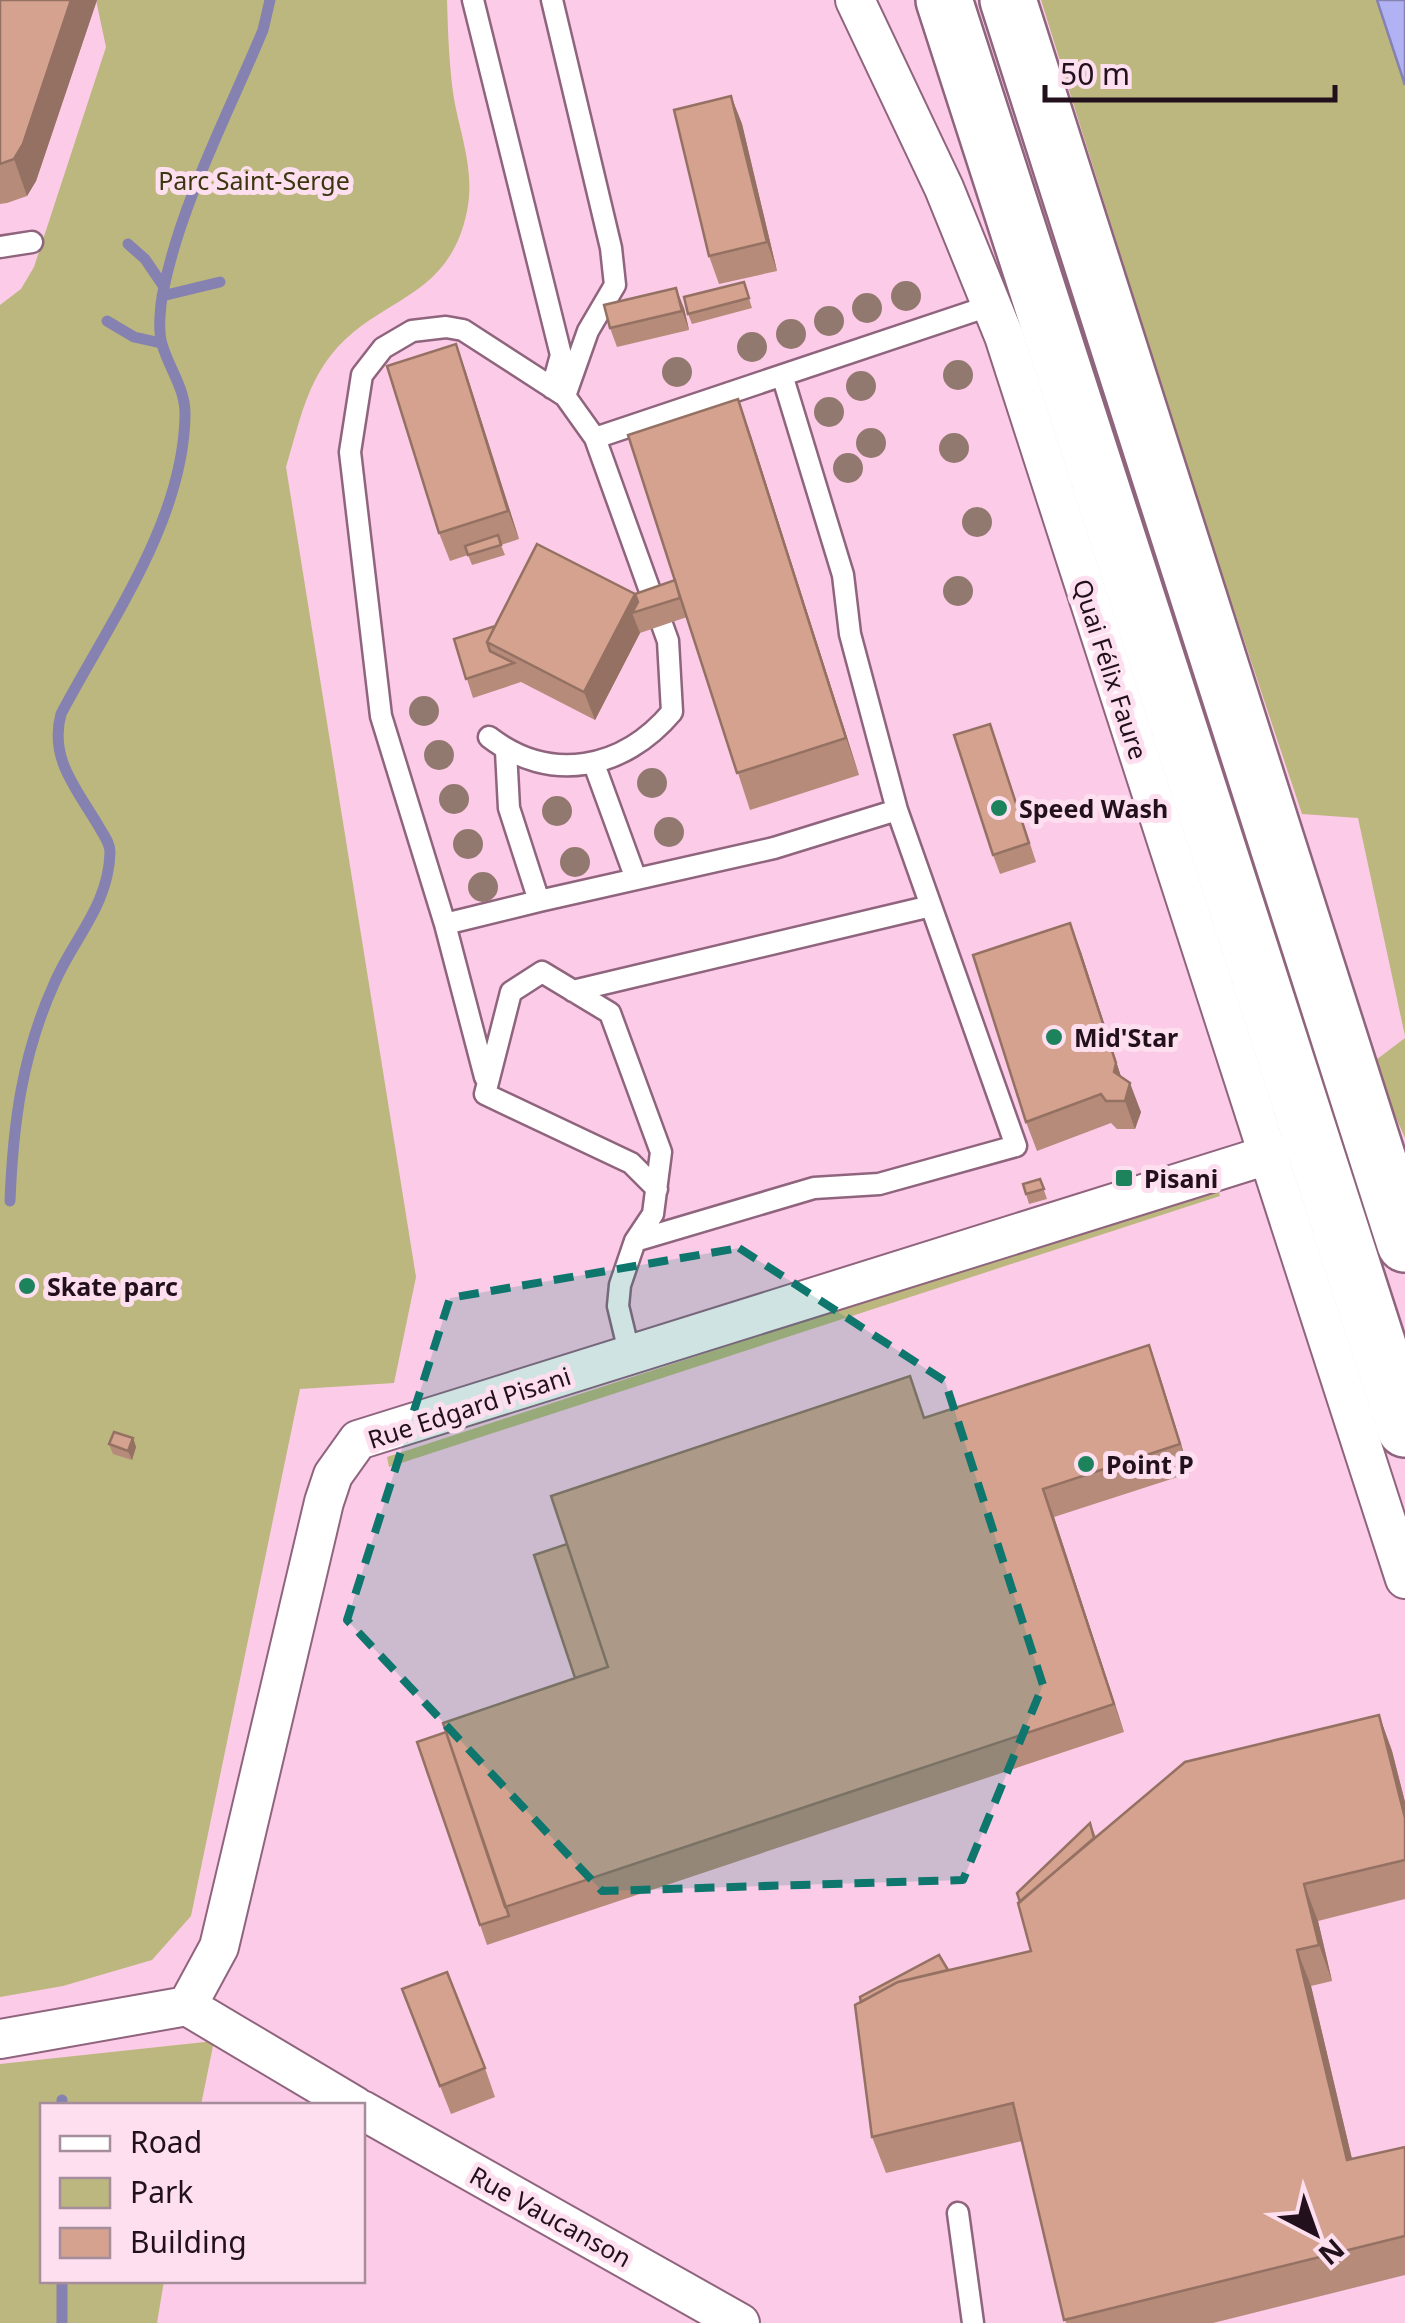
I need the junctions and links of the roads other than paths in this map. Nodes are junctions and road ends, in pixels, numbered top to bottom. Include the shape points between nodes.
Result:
1 (473, 0) edge
2 (552, 0) edge
3 (855, 0) edge
4 (944, 0) edge
5 (1008, 0) edge
6 (32, 242) dead end
7 (0, 247) edge
8 (992, 306) junction
9 (783, 378) junction
10 (559, 392) junction
11 (595, 438) junction
12 (594, 764) junction
13 (897, 810) junction
14 (636, 879) junction
15 (539, 901) junction
16 (931, 906) junction
17 (446, 924) junction
18 (573, 991) junction
19 (485, 1080) junction
20 (1271, 1154) junction
21 (657, 1189) junction
22 (635, 1241) junction
23 (1405, 1244) edge
24 (630, 1356) junction
25 (1405, 1429) edge
26 (1405, 1579) edge
27 (188, 2006) junction
28 (0, 2040) edge
29 (350, 2103) edge
30 (365, 2112) edge
31 (958, 2213) dead end
32 (740, 2323) edge
33 (973, 2323) edge

1 - 10 lane via 561,354
2 - 10 lane via 615,285
3 - 8 street, Quai Félix Faure
4 - 25 highway, Quai Félix Faure
5 - 23 highway
6 - 7 lane
8 - 9 lane
8 - 20 street, Quai Félix Faure
9 - 11 lane
9 - 13 lane via 842,576 850,634
10 - 11 lane
10 - 17 lane via 478,337 446,327 396,338 362,376 350,452 381,716
11 - 12 lane via 668,640 674,700 654,734
12 - 14 lane
12 - 15 lane via 546,766 497,744
13 - 14 lane via 774,848
13 - 16 lane
14 - 15 lane
15 - 17 lane
16 - 18 lane
16 - 22 lane via 1016,1146 879,1184 814,1188
17 - 19 lane
18 - 19 lane via 542,972 511,992
18 - 21 lane via 610,1013 660,1152
19 - 21 lane via 486,1094 500,1103 632,1162
20 - 24 street, Rue Edgard Pisani
20 - 26 street, Quai Félix Faure
21 - 22 lane via 653,1214
22 - 24 lane via 618,1306
24 - 27 street, Rue Edgard Pisani via 358,1440 333,1476 219,1946
27 - 28 street
27 - 29 street
30 - 32 street, Rue Vaucanson
31 - 33 lane

